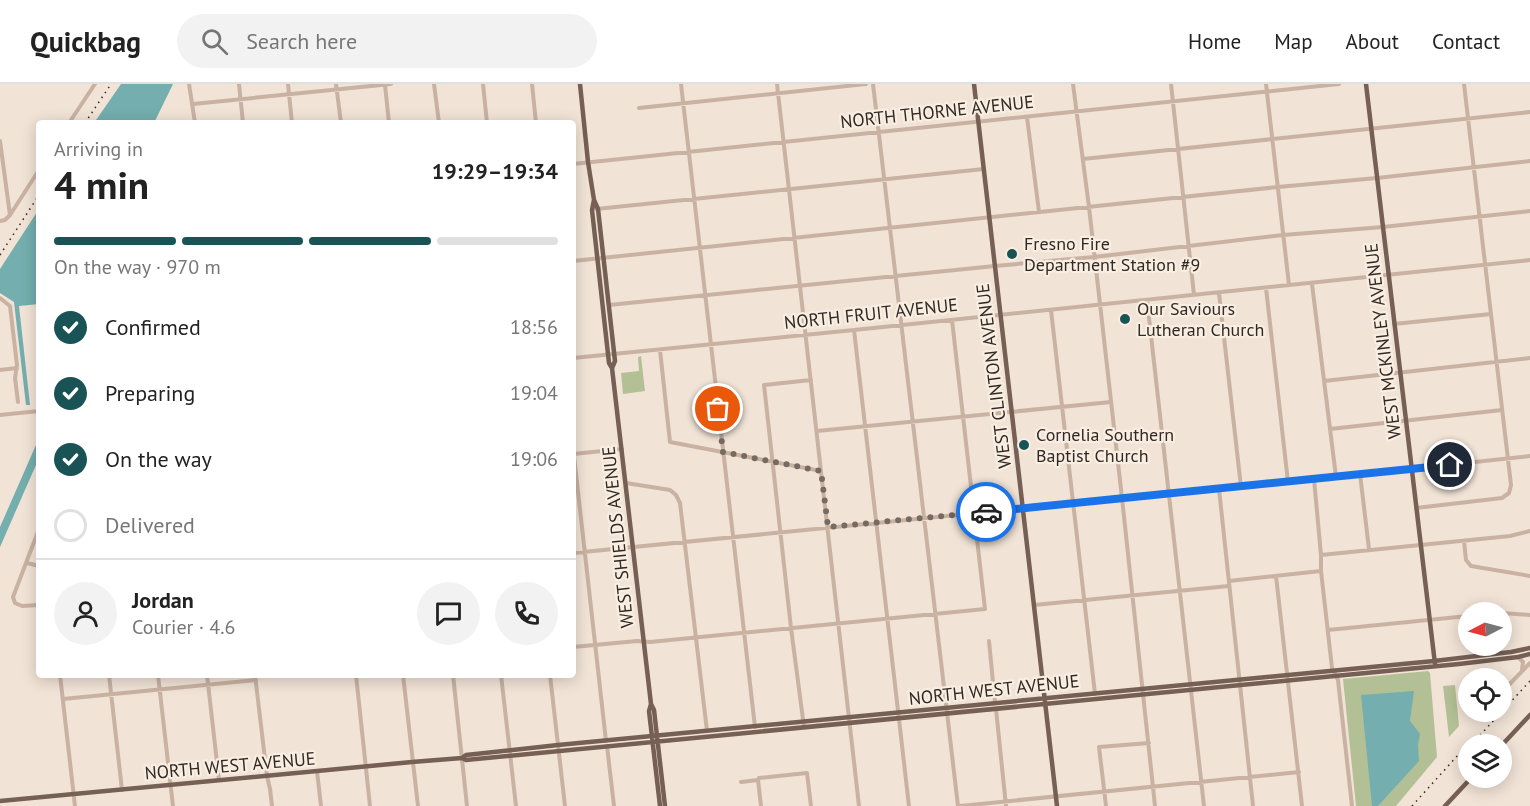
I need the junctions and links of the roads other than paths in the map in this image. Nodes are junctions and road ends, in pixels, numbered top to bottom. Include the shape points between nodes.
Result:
1 (95, 84) edge
2 (189, 84) edge
3 (239, 84) edge
4 (288, 84) edge
5 (336, 84) edge
6 (385, 84) edge
7 (390, 84) edge
8 (434, 84) edge
9 (483, 84) edge
10 (532, 84) edge
11 (580, 84) edge
12 (681, 84) edge
13 (777, 84) edge
14 (866, 84) edge
15 (873, 84) edge
16 (975, 84) edge
17 (1073, 84) edge
18 (1171, 84) edge
19 (1266, 84) edge
20 (1339, 84) edge
21 (1366, 84) edge
22 (1464, 84) edge
23 (337, 90) junction
24 (1267, 92) junction
25 (289, 94) junction
26 (778, 94) junction
27 (240, 99) junction
28 (1173, 101) junction
29 (684, 103) junction
30 (193, 104) junction
31 (639, 108) dead end
32 (1077, 111) junction
33 (1530, 112) edge
34 (1027, 117) junction
35 (1468, 119) junction
36 (71, 120) edge
37 (195, 120) edge
38 (243, 120) edge
39 (292, 120) edge
40 (340, 120) edge
41 (389, 120) edge
42 (439, 120) edge
43 (487, 120) edge
44 (537, 120) edge
45 (978, 122) junction
46 (1372, 130) junction
47 (879, 132) junction
48 (1272, 140) junction
49 (0, 141) edge
50 (784, 141) junction
51 (1178, 150) junction
52 (688, 151) junction
53 (1083, 159) junction
54 (1530, 161) edge
55 (588, 162) junction
56 (576, 164) edge
57 (1474, 167) junction
58 (984, 169) junction
59 (36, 175) edge
60 (1377, 178) junction
61 (885, 180) junction
62 (1278, 187) junction
63 (789, 190) junction
64 (1184, 197) junction
65 (694, 200) junction
66 (1089, 207) junction
67 (595, 209) junction
68 (1530, 211) edge
69 (1039, 212) junction
70 (10, 216) junction
71 (1479, 216) junction
72 (989, 218) junction
73 (0, 221) edge
74 (1383, 227) junction
75 (890, 228) junction
76 (1283, 235) junction
77 (794, 238) junction
78 (1189, 245) junction
79 (700, 248) junction
80 (1094, 257) junction
81 (600, 258) junction
82 (576, 261) edge
83 (1530, 261) edge
84 (1485, 265) junction
85 (995, 266) junction
86 (1388, 275) junction
87 (895, 276) junction
88 (600, 282) junction
89 (1312, 284) junction
90 (1289, 285) junction
91 (800, 286) junction
92 (1266, 288) junction
93 (1219, 293) junction
94 (1194, 295) junction
95 (705, 296) junction
96 (0, 298) edge
97 (1147, 300) junction
98 (609, 305) junction
99 (1100, 305) junction
100 (1051, 310) junction
101 (1491, 314) junction
102 (1001, 315) junction
103 (952, 320) junction
104 (1394, 324) junction
105 (901, 325) junction
106 (854, 330) junction
107 (806, 335) junction
108 (711, 344) junction
109 (660, 350) junction
110 (611, 354) junction
111 (576, 358) edge
112 (1530, 358) edge
113 (1497, 362) junction
114 (17, 368) junction
115 (0, 370) edge
116 (1400, 373) junction
117 (811, 380) junction
118 (1324, 381) junction
119 (18, 402) dead end
120 (1111, 402) junction
121 (1062, 406) junction
122 (1502, 410) junction
123 (36, 411) edge
124 (1012, 411) junction
125 (0, 415) edge
126 (963, 416) junction
127 (912, 421) junction
128 (1406, 421) junction
129 (865, 426) junction
130 (1330, 429) junction
131 (817, 431) junction
132 (622, 449) junction
133 (723, 452) junction
134 (576, 454) edge
135 (1530, 456) edge
136 (1508, 459) junction
137 (772, 461) junction
138 (1411, 470) junction
139 (821, 471) junction
140 (1360, 474) junction
141 (1336, 477) junction
142 (576, 478) edge
143 (1314, 479) junction
144 (1288, 482) junction
145 (626, 483) junction
146 (1241, 487) junction
147 (1219, 489) junction
148 (1170, 493) junction
149 (1122, 498) junction
150 (1072, 504) junction
151 (1023, 508) junction
152 (1416, 508) junction
153 (974, 513) junction
154 (923, 518) junction
155 (875, 522) junction
156 (828, 527) junction
157 (1530, 531) edge
158 (780, 532) junction
159 (732, 536) junction
160 (36, 538) edge
161 (1464, 541) junction
162 (685, 542) junction
163 (1420, 545) junction
164 (633, 546) junction
165 (1369, 549) junction
166 (585, 552) junction
167 (576, 553) edge
168 (1321, 555) junction
169 (27, 563) junction
170 (36, 565) edge
171 (1321, 571) junction
172 (1276, 576) junction
173 (1530, 576) edge
174 (1229, 583) junction
175 (1180, 590) junction
176 (1133, 595) junction
177 (1085, 599) junction
178 (36, 604) edge
179 (1034, 605) junction
180 (934, 614) junction
181 (1512, 614) edge
182 (1530, 615) edge
183 (1458, 617) edge
184 (886, 619) junction
185 (1429, 621) junction
186 (839, 624) junction
187 (791, 628) junction
188 (1328, 630) junction
189 (743, 633) junction
190 (696, 638) junction
191 (988, 641) dead end
192 (644, 642) junction
193 (596, 644) junction
194 (576, 647) edge
195 (1530, 648) edge
196 (1512, 652) edge
197 (1530, 654) edge
198 (1480, 656) edge
199 (1490, 656) edge
200 (1497, 656) edge
201 (1518, 657) junction
202 (1496, 660) junction
203 (1468, 663) junction
204 (1530, 663) edge
205 (1434, 664) junction
206 (1522, 670) junction
207 (1334, 671) junction
208 (1336, 676) junction
209 (60, 678) edge
210 (109, 678) edge
211 (159, 678) edge
212 (207, 678) edge
213 (250, 678) edge
214 (256, 678) edge
215 (356, 678) edge
216 (403, 678) edge
217 (453, 678) edge
218 (501, 678) edge
219 (550, 678) edge
220 (1288, 678) junction
221 (1512, 681) edge
222 (1240, 683) junction
223 (208, 685) junction
224 (1191, 687) junction
225 (160, 689) junction
226 (1144, 692) junction
227 (111, 694) junction
228 (1096, 697) junction
229 (63, 699) junction
230 (1046, 701) junction
231 (996, 706) junction
232 (947, 711) junction
233 (898, 715) junction
234 (1530, 715) edge
235 (850, 720) junction
236 (803, 724) junction
237 (755, 729) junction
238 (707, 731) junction
239 (1512, 734) edge
240 (654, 736) junction
241 (655, 742) junction
242 (606, 743) junction
243 (1149, 743) junction
244 (558, 745) junction
245 (558, 751) junction
246 (510, 753) junction
247 (462, 758) junction
248 (412, 762) junction
249 (365, 767) junction
250 (317, 771) junction
251 (1299, 772) junction
252 (267, 776) junction
253 (1250, 777) junction
254 (219, 780) junction
255 (758, 780) junction
256 (741, 782) dead end
257 (1202, 782) junction
258 (170, 785) junction
259 (1153, 787) junction
260 (1462, 788) edge
261 (122, 790) junction
262 (1104, 792) junction
263 (74, 795) junction
264 (1056, 796) junction
265 (0, 801) edge
266 (1006, 803) edge
267 (75, 806) edge
268 (173, 806) edge
269 (272, 806) edge
270 (321, 806) edge
271 (370, 806) edge
272 (418, 806) edge
273 (467, 806) edge
274 (516, 806) edge
275 (565, 806) edge
276 (614, 806) edge
277 (662, 806) edge
278 (761, 806) edge
279 (811, 806) edge
280 (859, 806) edge
281 (909, 806) edge
282 (959, 806) edge
283 (1057, 806) edge
284 (1106, 806) edge
285 (1155, 806) edge
286 (1204, 806) edge
287 (1253, 806) edge
288 (1302, 806) edge
289 (1352, 806) edge
290 (1445, 806) edge

1 - 36 street
2 - 30 street
3 - 27 street
4 - 25 street
5 - 23 street
6 - 7 street
6 - 23 street
6 - 41 street
8 - 42 street
9 - 43 street
10 - 44 street
11 - 55 main road, WEST SHIELDS AVENUE
12 - 29 street
13 - 26 street
14 - 26 street
15 - 47 street
16 - 45 main road, WEST CLINTON AVENUE
17 - 32 street
18 - 28 street
19 - 24 street
20 - 24 street, NORTH THORNE AVENUE
21 - 46 main road, WEST MCKINLEY AVENUE
22 - 35 street
23 - 25 street
23 - 40 street
24 - 28 street, NORTH THORNE AVENUE
24 - 48 street
25 - 27 street
25 - 39 street
26 - 29 street
26 - 50 street
27 - 30 street
27 - 38 street
28 - 32 street, NORTH THORNE AVENUE
28 - 51 street
29 - 31 street
29 - 52 street
30 - 37 street
32 - 34 street, NORTH THORNE AVENUE
32 - 53 street
33 - 35 street
34 - 45 street, NORTH THORNE AVENUE
34 - 69 street
35 - 46 street
35 - 57 street
45 - 47 street, NORTH THORNE AVENUE
45 - 58 main road, WEST CLINTON AVENUE
46 - 48 street
46 - 60 main road, WEST MCKINLEY AVENUE
47 - 50 street, NORTH THORNE AVENUE
47 - 61 street
48 - 51 street
48 - 62 street
49 - 70 street
50 - 52 street, NORTH THORNE AVENUE
50 - 63 street
51 - 53 street
51 - 64 street
52 - 55 street, NORTH THORNE AVENUE
52 - 65 street
53 - 66 street
54 - 57 street
55 - 56 street, NORTH THORNE AVENUE
55 - 67 main road, WEST SHIELDS AVENUE
57 - 60 street
57 - 71 street
58 - 61 street
58 - 72 main road, WEST CLINTON AVENUE
59 - 70 street
60 - 62 street
60 - 74 main road, WEST MCKINLEY AVENUE
61 - 63 street
61 - 75 street
62 - 64 street
62 - 76 street
63 - 65 street
63 - 77 street
64 - 66 street
64 - 78 street
65 - 67 street
65 - 79 street
66 - 69 street
66 - 80 street
67 - 81 main road, WEST SHIELDS AVENUE
68 - 71 street
69 - 72 street
70 - 73 street
71 - 74 street
71 - 84 street
72 - 75 street
72 - 85 main road, WEST CLINTON AVENUE
74 - 76 street
74 - 86 main road, WEST MCKINLEY AVENUE
75 - 77 street
75 - 87 street
76 - 78 street
76 - 90 street
77 - 79 street
77 - 91 street
78 - 80 street
78 - 94 street
79 - 81 street
79 - 95 street
80 - 85 street
80 - 99 street
81 - 82 street
81 - 88 main road, WEST SHIELDS AVENUE
81 - 98 main road, WEST SHIELDS AVENUE
83 - 84 street, NORTH FRUIT AVENUE
84 - 86 street, NORTH FRUIT AVENUE
84 - 101 street
85 - 87 street
85 - 102 main road, WEST CLINTON AVENUE
86 - 89 street, NORTH FRUIT AVENUE
86 - 104 main road, WEST MCKINLEY AVENUE
87 - 91 street
87 - 105 street
88 - 98 main road
88 - 110 main road, WEST SHIELDS AVENUE
89 - 90 street, NORTH FRUIT AVENUE
89 - 118 street
90 - 92 street, NORTH FRUIT AVENUE
91 - 95 street
91 - 107 street
92 - 93 street, NORTH FRUIT AVENUE
92 - 144 street
93 - 94 street, NORTH FRUIT AVENUE
93 - 146 street
94 - 97 street, NORTH FRUIT AVENUE
95 - 98 street
95 - 108 street
96 - 114 street via 10,306
97 - 99 street, NORTH FRUIT AVENUE
97 - 148 street
98 - 110 main road, WEST SHIELDS AVENUE
99 - 100 street, NORTH FRUIT AVENUE
99 - 120 street
100 - 102 street, NORTH FRUIT AVENUE
100 - 121 street
101 - 104 street
101 - 113 street
102 - 103 street, NORTH FRUIT AVENUE
102 - 124 main road, WEST CLINTON AVENUE
103 - 105 street, NORTH FRUIT AVENUE
103 - 126 street
104 - 116 main road, WEST MCKINLEY AVENUE
105 - 106 street, NORTH FRUIT AVENUE
105 - 127 street
106 - 107 street, NORTH FRUIT AVENUE
106 - 129 street
107 - 108 street, NORTH FRUIT AVENUE
107 - 117 street
108 - 109 street, NORTH FRUIT AVENUE
108 - 133 street
109 - 110 street, NORTH FRUIT AVENUE
109 - 133 street via 670,442
110 - 111 street, NORTH FRUIT AVENUE
110 - 132 main road, WEST SHIELDS AVENUE via 609,363
112 - 113 street
113 - 116 street
113 - 122 street
114 - 115 street
114 - 119 street
116 - 118 street
116 - 128 main road, WEST MCKINLEY AVENUE
117 - 131 street
117 - 137 street via 764,385
118 - 130 street
120 - 121 street
120 - 149 street
121 - 124 street
121 - 150 street
122 - 128 street
122 - 136 street
123 - 125 street
124 - 126 street
124 - 151 main road, WEST CLINTON AVENUE
126 - 127 street
126 - 153 street
127 - 129 street
127 - 154 street
128 - 130 street
128 - 138 main road, WEST MCKINLEY AVENUE
129 - 131 street
129 - 155 street
130 - 141 street
131 - 139 street
132 - 134 street
132 - 145 main road, WEST SHIELDS AVENUE
133 - 137 street
133 - 159 street
135 - 136 street
136 - 138 street
136 - 152 street via 1511,485 1502,498
137 - 139 street
137 - 158 street
138 - 140 street
138 - 152 main road, WEST MCKINLEY AVENUE
139 - 156 street
140 - 141 street
140 - 165 street
141 - 143 street
142 - 166 street
143 - 144 street
143 - 168 street
144 - 146 street
145 - 162 street via 670,490 676,495
145 - 164 main road, WEST SHIELDS AVENUE
146 - 147 street
147 - 148 street
147 - 174 street
148 - 149 street
148 - 175 street
149 - 150 street
149 - 176 street
150 - 151 street
150 - 177 street
151 - 153 street
151 - 179 main road, WEST CLINTON AVENUE
152 - 163 main road, WEST MCKINLEY AVENUE
153 - 154 street
153 - 180 street via 985,609
154 - 155 street
154 - 180 street
155 - 156 street
155 - 184 street
156 - 158 street
156 - 186 street
157 - 161 street
158 - 159 street
158 - 187 street
159 - 162 street
159 - 189 street
160 - 169 street
161 - 163 street
161 - 173 street via 1466,560 1471,566
162 - 164 street
162 - 190 street
163 - 165 street
163 - 185 main road, WEST MCKINLEY AVENUE
164 - 166 street
164 - 192 main road, WEST SHIELDS AVENUE
165 - 168 street
166 - 167 street
166 - 193 street
168 - 171 street
169 - 170 street
169 - 178 street via 13,597 22,606
171 - 172 street
171 - 188 street
172 - 174 street
172 - 220 street
174 - 175 street
174 - 222 street
175 - 176 street
175 - 224 street
176 - 177 street
176 - 226 street
177 - 179 street
177 - 228 street
179 - 230 main road, WEST CLINTON AVENUE
180 - 184 street
180 - 232 street
181 - 182 street
183 - 185 street
184 - 186 street
184 - 233 street
185 - 188 street
185 - 205 main road, WEST MCKINLEY AVENUE
186 - 187 street
186 - 235 street
187 - 189 street
187 - 236 street
188 - 207 street
189 - 190 street
189 - 237 street
190 - 192 street
190 - 238 street
191 - 231 street
192 - 193 street
192 - 240 main road, WEST SHIELDS AVENUE
193 - 194 street
193 - 242 street
195 - 196 main road, NORTH WEST AVENUE
197 - 201 main road, NORTH WEST AVENUE
198 - 205 main road, NORTH WEST AVENUE
199 - 203 main road
200 - 202 main road
201 - 202 main road, NORTH WEST AVENUE
201 - 206 street via 1523,662
202 - 203 main road, NORTH WEST AVENUE
203 - 205 main road, NORTH WEST AVENUE
204 - 206 street
205 - 207 main road, NORTH WEST AVENUE
205 - 208 main road, NORTH WEST AVENUE
206 - 221 street
207 - 208 street
207 - 220 main road, NORTH WEST AVENUE
208 - 220 main road, NORTH WEST AVENUE
208 - 289 street
209 - 229 street
210 - 227 street
211 - 225 street
212 - 223 street
213 - 223 street
214 - 252 street
215 - 249 street
216 - 248 street
217 - 247 street
218 - 246 street
219 - 244 street
220 - 222 main road, NORTH WEST AVENUE
220 - 251 street
222 - 224 main road, NORTH WEST AVENUE
222 - 253 street
223 - 225 street
223 - 254 street
224 - 226 main road, NORTH WEST AVENUE
224 - 257 street
225 - 227 street
225 - 258 street
226 - 228 main road, NORTH WEST AVENUE
226 - 243 street
227 - 229 street
227 - 261 street
228 - 230 main road, NORTH WEST AVENUE
229 - 263 street
230 - 231 main road, NORTH WEST AVENUE
230 - 264 main road, WEST CLINTON AVENUE
231 - 232 main road, NORTH WEST AVENUE
231 - 266 street
232 - 233 main road, NORTH WEST AVENUE
232 - 282 street
233 - 235 main road, NORTH WEST AVENUE
233 - 281 street
234 - 239 main road
235 - 236 main road, NORTH WEST AVENUE
235 - 280 street
236 - 237 main road, NORTH WEST AVENUE
237 - 238 main road, NORTH WEST AVENUE
237 - 241 main road, NORTH WEST AVENUE
238 - 240 main road, NORTH WEST AVENUE
240 - 241 main road, WEST SHIELDS AVENUE
240 - 242 main road, NORTH WEST AVENUE
241 - 242 main road, NORTH WEST AVENUE
241 - 277 main road, WEST SHIELDS AVENUE
242 - 244 main road, NORTH WEST AVENUE
242 - 245 main road, NORTH WEST AVENUE
242 - 276 street
243 - 259 street
243 - 262 street via 1100,747
244 - 245 street
244 - 246 main road, NORTH WEST AVENUE
245 - 246 main road, NORTH WEST AVENUE
245 - 275 street
246 - 247 main road, NORTH WEST AVENUE
246 - 274 street
247 - 248 main road, NORTH WEST AVENUE
247 - 273 street
248 - 249 main road, NORTH WEST AVENUE
248 - 272 street
249 - 250 main road, NORTH WEST AVENUE
249 - 271 street
250 - 252 main road, NORTH WEST AVENUE
250 - 270 street
251 - 253 street
251 - 288 street
252 - 254 main road, NORTH WEST AVENUE
252 - 269 street
253 - 257 street
253 - 287 street
254 - 258 main road, NORTH WEST AVENUE
255 - 256 street
255 - 278 street
255 - 279 street via 807,773
257 - 259 street
257 - 286 street
258 - 261 main road, NORTH WEST AVENUE
258 - 268 street
259 - 262 street
259 - 285 street
260 - 290 main road
261 - 263 main road, NORTH WEST AVENUE
262 - 264 street
262 - 284 street
263 - 265 main road, NORTH WEST AVENUE
263 - 267 street
264 - 266 street
264 - 283 main road, WEST CLINTON AVENUE
266 - 282 street

